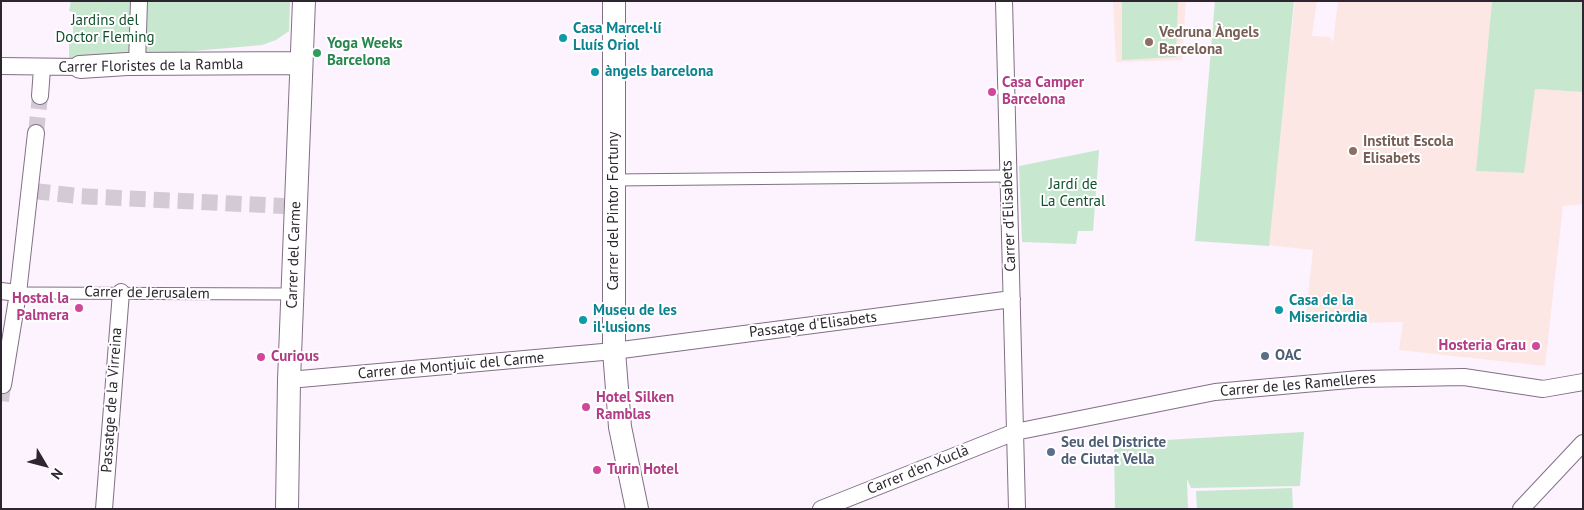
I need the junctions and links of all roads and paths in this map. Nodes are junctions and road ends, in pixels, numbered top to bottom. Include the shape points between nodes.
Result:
1 (139, 1) edge
2 (304, 1) edge
3 (614, 1) edge
4 (1004, 1) edge
5 (301, 63) junction
6 (137, 64) junction
7 (1, 66) edge
8 (80, 67) joint
9 (42, 68) junction
10 (40, 96) tunnel mouth
11 (36, 132) tunnel mouth
12 (1007, 176) junction
13 (614, 180) junction
14 (1, 291) edge
15 (121, 292) junction
16 (18, 293) junction
17 (293, 294) junction
18 (1012, 299) junction
19 (614, 351) junction
20 (289, 380) junction
21 (1583, 382) edge
22 (3, 385) dead end
23 (1015, 432) junction
24 (1583, 443) edge
25 (104, 509) edge
26 (287, 509) edge
27 (637, 509) edge
28 (821, 509) edge
29 (1018, 509) edge
30 (1521, 509) edge

1 - 6 street
2 - 5 street, Carrer del Carme
3 - 13 street, Carrer del Pintor Fortuny
4 - 12 street, Carrer d'Elisabets
5 - 6 street, Carrer Floristes de la Rambla
5 - 17 street, Carrer del Carme
6 - 8 street, Carrer Floristes de la Rambla
7 - 9 street, Carrer Floristes de la Rambla
8 - 9 street, Carrer Floristes de la Rambla
9 - 10 street
11 - 16 street via 32,191
12 - 13 lane
12 - 18 street, Carrer d'Elisabets
13 - 19 street, Carrer del Pintor Fortuny
14 - 16 street, Carrer de Jerusalem
15 - 16 lane, Carrer de Jerusalem
15 - 17 lane, Carrer de Jerusalem
15 - 25 street, Passatge de la Virreina
16 - 22 street
17 - 20 street, Carrer del Carme
18 - 19 street, Passatge d'Elisabets
18 - 23 street, Carrer d'Elisabets
19 - 20 street, Carrer de Montjuïc del Carme
19 - 27 street, Carrer del Pintor Fortuny via 620,426
20 - 26 street, Carrer del Carme
21 - 23 street, Carrer de les Ramelleres via 1542,389 1464,376 1360,379 1215,392
23 - 28 street, Carrer d'en Xuclà
23 - 29 street, Carrer d'Elisabets
24 - 30 street

